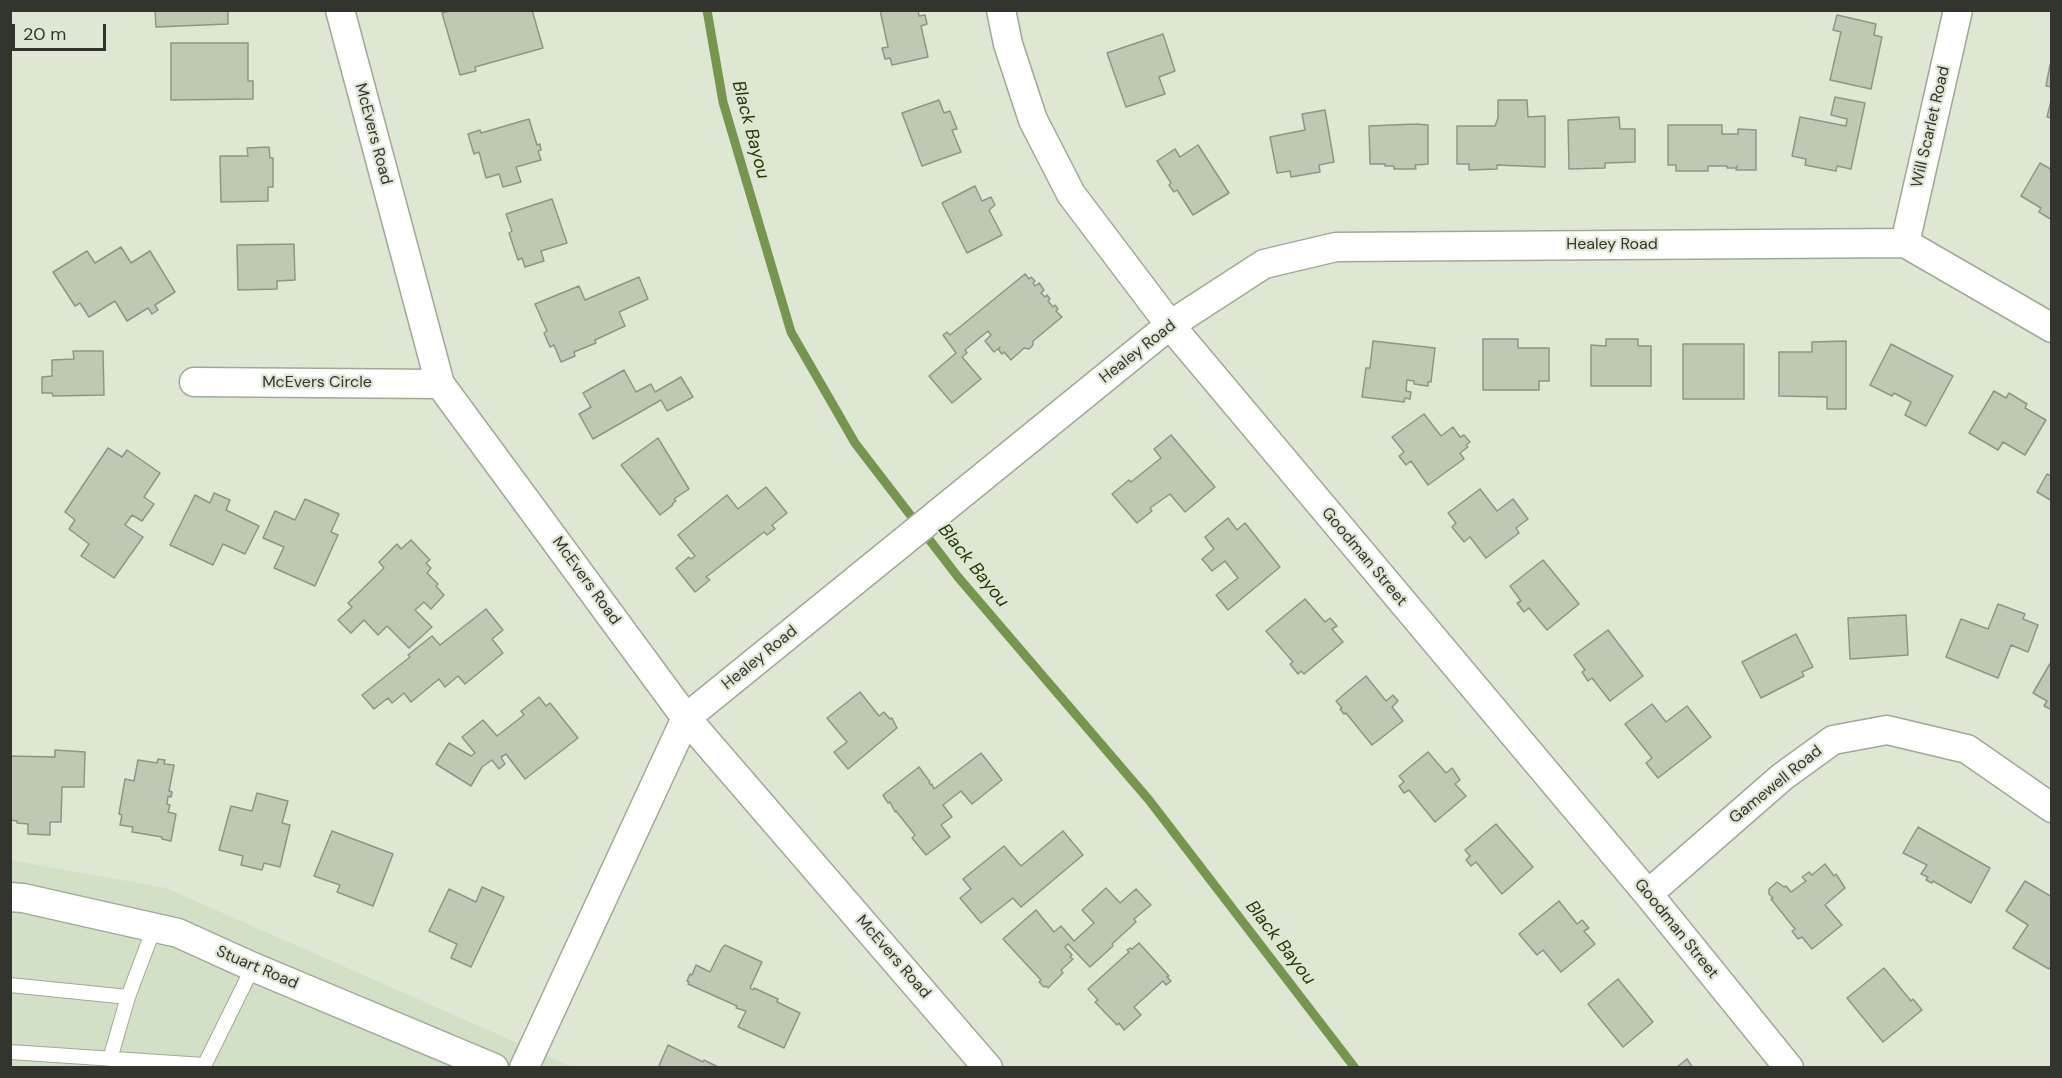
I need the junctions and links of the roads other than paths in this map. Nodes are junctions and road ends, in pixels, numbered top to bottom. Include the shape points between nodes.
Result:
1 (340, 10) edge
2 (1000, 10) edge
3 (1958, 10) edge
4 (1905, 243) junction
5 (1170, 325) junction
6 (2052, 328) edge
7 (194, 382) dead end
8 (440, 384) junction
9 (686, 718) junction
10 (2052, 808) edge
11 (1648, 894) junction
12 (10, 897) edge
13 (154, 928) junction
14 (253, 967) junction
15 (10, 985) edge
16 (128, 997) junction
17 (10, 1052) edge
18 (110, 1059) junction
19 (203, 1066) edge
20 (494, 1068) edge
21 (524, 1068) edge
22 (988, 1068) edge
23 (1789, 1068) edge

1 - 8 street, McEvers Road
2 - 5 street, Goodman Street via 1033,120 1071,194
3 - 4 street, Will Scarlet Road
4 - 5 street, Healey Road via 1336,247 1263,264
4 - 6 street
5 - 9 street, Healey Road
5 - 11 street, Goodman Street
7 - 8 street, McEvers Circle
8 - 9 street, McEvers Road
9 - 21 street, Healey Road
9 - 22 street, McEvers Road
10 - 11 street, Gamewell Road via 1966,749 1887,730 1833,740 1782,777
11 - 23 street, Goodman Street
12 - 13 street, Stuart Road
13 - 14 street, Stuart Road via 178,933
13 - 16 lane
14 - 19 lane
14 - 20 street, Stuart Road
15 - 16 lane
16 - 18 lane
17 - 18 lane
18 - 19 lane

